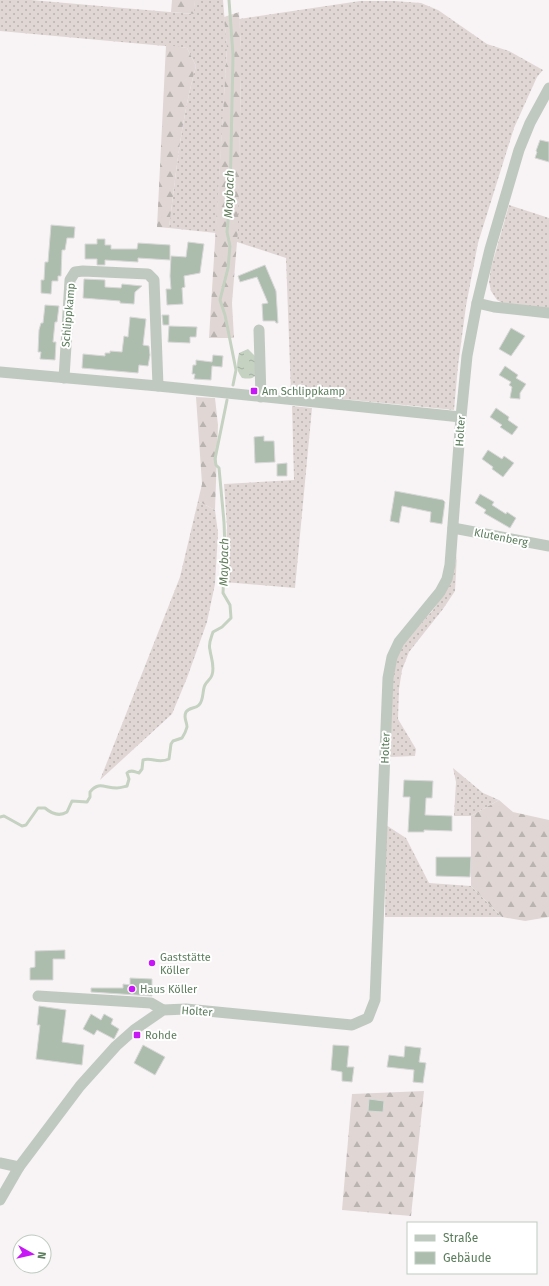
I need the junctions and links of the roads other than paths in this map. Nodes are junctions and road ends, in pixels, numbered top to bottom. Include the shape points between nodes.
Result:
1 (549, 88) edge
2 (477, 303) junction
3 (549, 313) edge
4 (259, 330) dead end
5 (0, 372) edge
6 (64, 378) junction
7 (158, 386) junction
8 (261, 397) junction
9 (461, 417) junction
10 (453, 528) junction
11 (549, 546) edge
12 (38, 996) dead end
13 (163, 1010) junction
14 (0, 1162) edge
15 (19, 1167) junction
16 (0, 1200) edge

1 - 2 street, Holter via 519,150
2 - 3 street
2 - 9 street, Holter via 467,356
4 - 8 street
5 - 6 street
6 - 7 street
6 - 7 street, Schlippkamp via 70,280 75,272 148,274 154,280
7 - 8 street
8 - 9 street
9 - 10 street, Holter
10 - 11 street, Klutenberg
10 - 13 street, Holter via 447,579 440,592 399,642 392,657 388,678 375,1000 368,1018 352,1025 186,1009
12 - 13 street via 151,1003
13 - 15 street via 116,1046 80,1086
14 - 15 street
15 - 16 street

